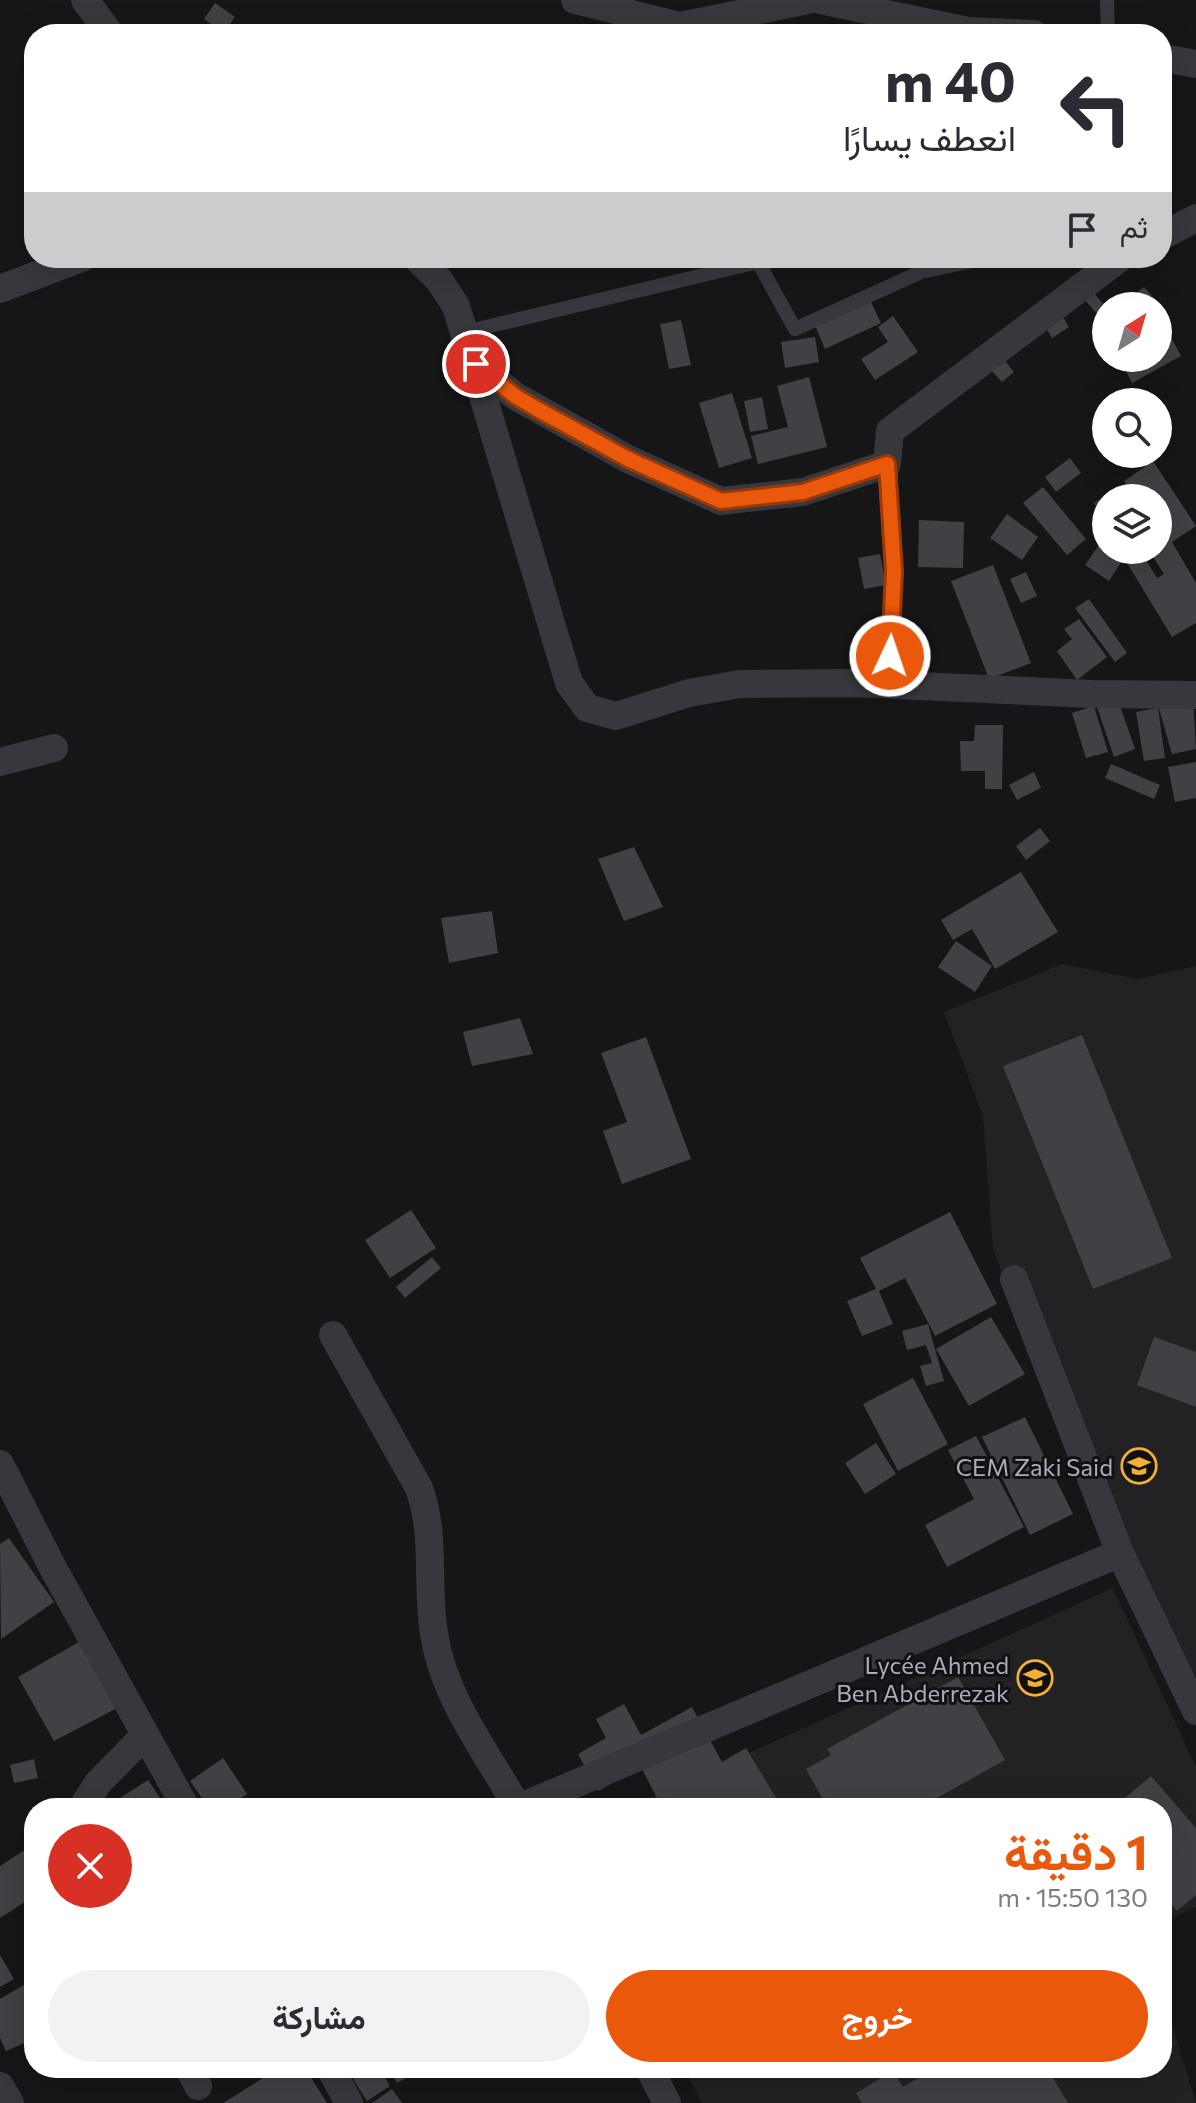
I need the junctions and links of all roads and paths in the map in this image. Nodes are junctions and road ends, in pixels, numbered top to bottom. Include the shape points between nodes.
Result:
1 (85, 0) edge
2 (575, 0) edge
3 (808, 0) edge
4 (820, 0) edge
5 (1107, 0) edge
6 (719, 9) edge
7 (914, 10) edge
8 (103, 24) edge
9 (672, 24) edge
10 (685, 24) edge
11 (950, 24) edge
12 (1108, 24) edge
13 (1172, 60) edge
14 (1196, 64) edge
15 (1196, 218) edge
16 (1172, 231) edge
17 (56, 268) edge
18 (426, 268) edge
19 (733, 268) edge
20 (761, 268) edge
21 (940, 268) edge
22 (1104, 268) edge
23 (0, 289) edge
24 (465, 332) junction
25 (476, 364) junction
26 (887, 464) junction
27 (888, 684) junction
28 (1196, 695) edge
29 (54, 748) dead end
30 (0, 762) edge
31 (1014, 1279) dead end
32 (333, 1335) dead end
33 (0, 1464) edge
34 (6, 1493) edge
35 (1120, 1553) junction
36 (1193, 1697) edge
37 (145, 1735) junction
38 (88, 1798) edge
39 (180, 1798) edge
40 (513, 1798) edge
41 (542, 1798) edge
42 (335, 2078) edge
43 (654, 2078) edge
44 (0, 2086) edge
45 (10, 2103) edge
46 (349, 2103) edge
47 (667, 2103) edge

1 - 8 street
2 - 9 street
3 - 6 street
4 - 7 street
5 - 12 lane
6 - 10 street
7 - 11 street
13 - 14 street
15 - 16 street
17 - 23 street
18 - 24 street via 456,306
19 - 24 lane
20 - 21 lane via 795,329
22 - 26 street via 890,431
24 - 25 street
25 - 26 street via 527,403 628,459 721,501 803,492
25 - 27 street via 569,683 587,708 616,716 689,693 740,684
26 - 27 lane via 894,571
27 - 28 street
29 - 30 street
31 - 35 street
32 - 40 street via 419,1488 432,1543 429,1607 444,1673
33 - 34 street
34 - 37 street
35 - 36 street
35 - 41 street
37 - 38 street
37 - 39 street
42 - 46 street
43 - 47 street
44 - 45 street

